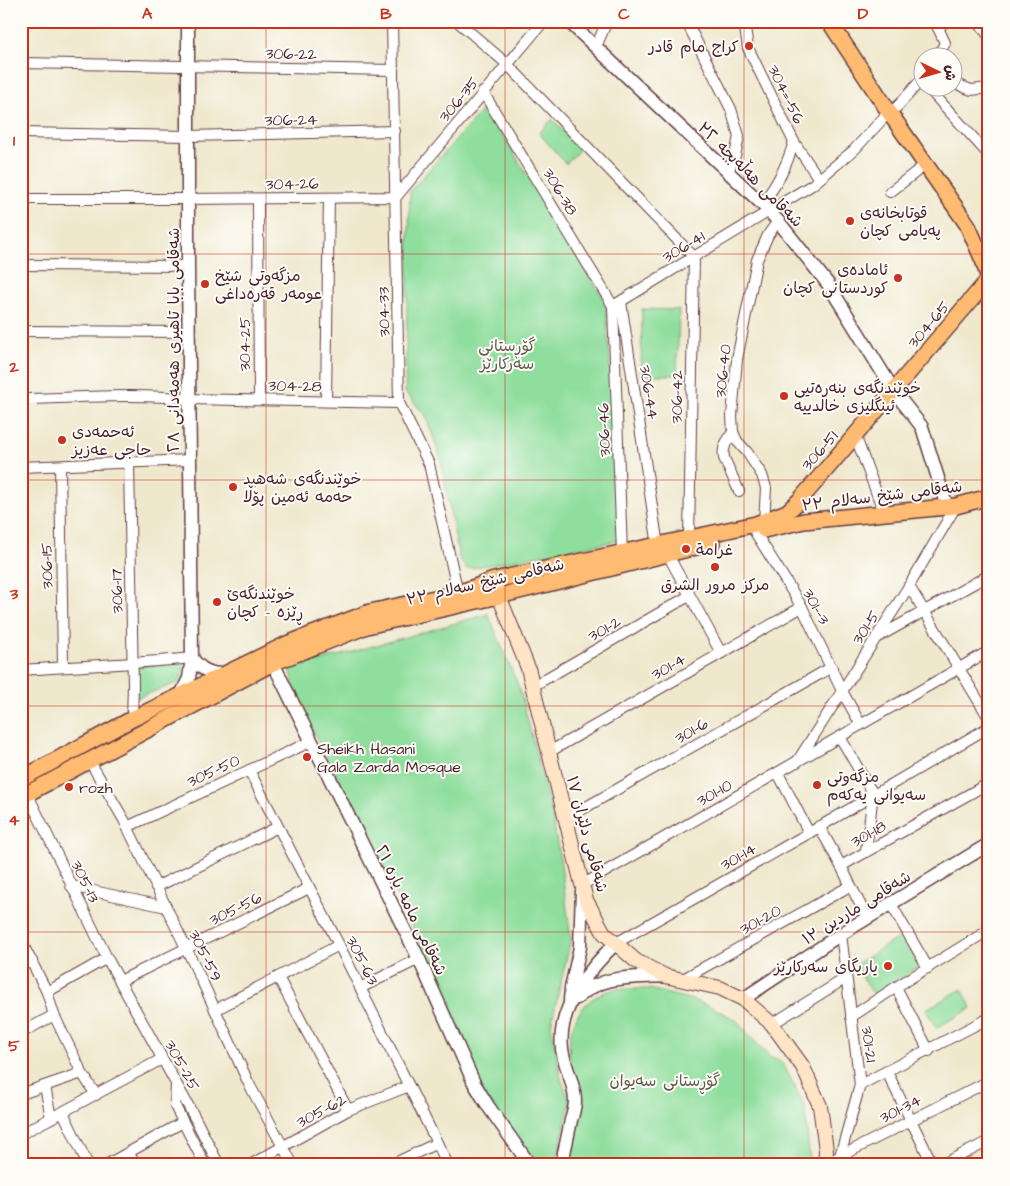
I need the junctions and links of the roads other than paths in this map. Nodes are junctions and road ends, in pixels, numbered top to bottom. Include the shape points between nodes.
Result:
1 (188, 21) edge
2 (392, 21) edge
3 (457, 21) edge
4 (544, 21) edge
5 (568, 21) edge
6 (607, 21) edge
7 (686, 21) edge
8 (744, 21) edge
9 (829, 21) edge
10 (840, 21) edge
11 (977, 21) edge
12 (940, 23) edge
13 (989, 36) edge
14 (596, 47) junction
15 (942, 48) edge
16 (21, 64) edge
17 (507, 64) junction
18 (188, 66) junction
19 (394, 70) junction
20 (962, 86) edge
21 (989, 88) edge
22 (483, 92) junction
23 (912, 92) edge
24 (938, 98) edge
25 (893, 110) junction
26 (395, 131) junction
27 (21, 133) edge
28 (188, 136) junction
29 (794, 142) junction
30 (989, 154) edge
31 (925, 165) junction
32 (728, 172) junction
33 (820, 179) junction
34 (890, 192) dead end
35 (396, 197) junction
36 (329, 198) junction
37 (21, 199) edge
38 (189, 199) junction
39 (258, 199) junction
40 (766, 208) junction
41 (778, 221) junction
42 (989, 256) edge
43 (694, 257) junction
44 (21, 265) edge
45 (188, 266) junction
46 (989, 279) edge
47 (617, 304) junction
48 (21, 331) edge
49 (189, 332) junction
50 (894, 391) junction
51 (190, 399) junction
52 (21, 400) edge
53 (259, 400) junction
54 (326, 400) junction
55 (399, 403) junction
56 (733, 432) junction
57 (855, 436) junction
58 (190, 460) junction
59 (129, 463) junction
60 (60, 466) junction
61 (21, 467) edge
62 (739, 492) dead end
63 (803, 496) junction
64 (989, 498) edge
65 (951, 506) junction
66 (884, 513) junction
67 (819, 519) junction
68 (759, 527) junction
69 (716, 538) junction
70 (689, 539) junction
71 (663, 551) junction
72 (622, 554) junction
73 (989, 575) edge
74 (494, 580) junction
75 (910, 586) junction
76 (458, 593) junction
77 (499, 596) junction
78 (689, 596) junction
79 (802, 607) junction
80 (924, 611) junction
81 (876, 638) junction
82 (989, 651) edge
83 (721, 654) junction
84 (192, 658) junction
85 (133, 664) junction
86 (273, 664) junction
87 (62, 666) junction
88 (832, 667) junction
89 (959, 668) junction
90 (21, 670) edge
91 (226, 674) junction
92 (533, 686) junction
93 (842, 690) junction
94 (181, 696) junction
95 (989, 718) edge
96 (132, 720) junction
97 (861, 725) junction
98 (989, 727) edge
99 (150, 728) junction
100 (840, 737) junction
101 (126, 740) junction
102 (312, 741) junction
103 (549, 752) junction
104 (89, 760) junction
105 (796, 763) junction
106 (248, 770) junction
107 (778, 773) junction
108 (21, 779) edge
109 (989, 783) edge
110 (874, 794) junction
111 (24, 795) edge
112 (565, 819) junction
113 (819, 826) junction
114 (127, 827) junction
115 (278, 828) junction
116 (809, 833) junction
117 (989, 844) edge
118 (866, 851) junction
119 (840, 866) junction
120 (582, 885) junction
121 (71, 886) junction
122 (850, 886) junction
123 (156, 887) junction
124 (309, 888) junction
125 (890, 904) junction
126 (166, 907) junction
127 (867, 918) junction
128 (989, 930) edge
129 (841, 934) junction
130 (21, 941) edge
131 (616, 943) junction
132 (338, 945) junction
133 (186, 949) junction
134 (107, 958) junction
135 (419, 958) junction
136 (32, 961) junction
137 (21, 966) edge
138 (928, 968) junction
139 (665, 976) junction
140 (278, 977) junction
141 (846, 978) junction
142 (683, 979) junction
143 (120, 981) junction
144 (896, 987) junction
145 (360, 988) junction
146 (47, 992) junction
147 (743, 999) junction
148 (570, 1005) junction
149 (215, 1010) junction
150 (54, 1015) junction
151 (851, 1017) junction
152 (989, 1018) edge
153 (772, 1024) junction
154 (21, 1032) edge
155 (929, 1051) junction
156 (162, 1059) junction
157 (887, 1072) junction
158 (82, 1073) junction
159 (989, 1081) edge
160 (176, 1083) junction
161 (860, 1085) junction
162 (45, 1086) junction
163 (409, 1086) junction
164 (21, 1094) edge
165 (96, 1095) junction
166 (348, 1110) junction
167 (63, 1112) junction
168 (51, 1118) junction
169 (911, 1119) junction
170 (183, 1122) junction
171 (21, 1134) edge
172 (989, 1141) edge
173 (437, 1143) junction
174 (285, 1147) junction
175 (129, 1153) junction
176 (840, 1156) junction
177 (825, 1164) edge
178 (88, 1165) edge
179 (106, 1165) edge
180 (135, 1165) edge
181 (205, 1165) edge
182 (219, 1165) edge
183 (250, 1165) edge
184 (294, 1165) edge
185 (392, 1165) edge
186 (448, 1165) edge
187 (530, 1165) edge
188 (561, 1165) edge
189 (934, 1165) edge
190 (941, 1165) edge

1 - 18 street, شەقامی بابا تاهیری هەمەدانی ٢٨
2 - 19 street, 304-33
3 - 17 street
4 - 17 street, 306-35
5 - 14 street, شەقامی هەڵەبجە ٣٢
6 - 14 street
7 - 32 street via 731,109 739,136
8 - 29 street, 304=-56 via 748,48
9 - 25 main road
10 - 25 main road
11 - 13 street
12 - 15 street via 945,43
14 - 32 street, شەقامی هەڵەبجە ٣٢
16 - 18 street, 306-22
17 - 22 street, 306-35
17 - 43 street
18 - 19 street, 306-22
18 - 28 street, شەقامی بابا تاهیری هەمەدانی ٢٨
19 - 26 street, 304-33
20 - 21 street via 971,90
22 - 35 street, 306-35
22 - 47 street, 306-38
23 - 25 street, 306-41
24 - 30 street
25 - 31 main road
25 - 33 street, 306-41
25 - 42 main road via 974,219
26 - 28 street, 306-24
26 - 35 street, 304-33
27 - 28 street, 306-24
28 - 38 street, شەقامی بابا تاهیری هەمەدانی ٢٨
29 - 33 street
29 - 40 street, 304=-56
31 - 34 street
31 - 46 main road via 967,224
32 - 40 street, شەقامی هەڵەبجە ٣٢
33 - 40 street, 306-41
35 - 36 street, 304-26
35 - 55 street, 304-33
36 - 39 street, 304-26
36 - 54 street
37 - 38 street, 304-26
38 - 39 street, 304-26
38 - 45 street, شەقامی بابا تاهیری هەمەدانی ٢٨
39 - 53 street, 304-25
40 - 41 street, شەقامی هەڵەبجە ٣٢
40 - 43 street, 306-41
41 - 50 street, شەقامی هەڵەبجە ٣٢ via 828,284
41 - 56 street, 306-40 via 757,260 750,287 737,359
43 - 47 street, 306-41
43 - 70 street, 306-42
44 - 45 street
45 - 49 street, شەقامی بابا تاهیری هەمەدانی ٢٨
46 - 50 main road, 304-65
47 - 71 street, 306-44
47 - 72 street, 306-46
48 - 49 street
49 - 51 street, شەقامی بابا تاهیری هەمەدانی ٢٨
50 - 57 main road, 306-51
50 - 65 street, شەقامی هەڵەبجە ٣٢ via 922,427
51 - 52 street, 304-28 via 101,397
51 - 53 street, 304-28
51 - 58 street, شەقامی بابا تاهیری هەمەدانی ٢٨
53 - 54 street, 304-28
54 - 55 street, 304-28
55 - 76 street, 304-33 via 429,464
56 - 62 street via 723,452
56 - 68 street via 762,475 766,488
57 - 63 main road, 306-51
57 - 66 street
58 - 59 street
58 - 84 street, شەقامی بابا تاهیری هەمەدانی ٢٨
59 - 60 street
59 - 85 street, 306-17
60 - 61 street
60 - 87 street, 306-15
63 - 67 main road via 804,505
63 - 68 main road, 306-51 via 787,512
64 - 65 main road, شەقامی شێخ سەلام ٣٣
65 - 66 main road, شەقامی شێخ سەلام ٣٣
65 - 75 street, 301-5
66 - 67 main road, شەقامی شێخ سەلام ٣٣
67 - 68 main road, شەقامی شێخ سەلام ٣٣
68 - 69 main road, شەقامی شێخ سەلام ٣٣
68 - 79 street, 301--3
69 - 70 main road, شەقامی شێخ سەلام ٣٣
69 - 71 main road, شەقامی شێخ سەلام ٣٣
70 - 71 main road, شەقامی شێخ سەلام ٣٣
71 - 72 main road, شەقامی شێخ سەلام ٣٣
71 - 77 main road, شەقامی شێخ سەلام ٣٣
71 - 78 street, 306-44
72 - 74 main road, شەقامی شێخ سەلام ٣٣
73 - 80 street
74 - 76 main road, شەقامی شێخ سەلام ٣٣
74 - 77 main road, شەقامی دلێران ١٧
75 - 80 street
75 - 81 street, 301-5
76 - 91 main road, شەقامی شێخ سەلام ٣٣ via 370,612 287,644
77 - 86 main road, شەقامی شێخ سەلام ٣٣ via 367,626
77 - 92 main road, شەقامی دلێران ١٧
78 - 83 street, 306-44
78 - 92 street, 301-2
79 - 83 street, 301-4
79 - 88 street, 301--3
80 - 81 street
80 - 89 street
81 - 93 street, 301-5
82 - 89 street, 301-10
83 - 103 street, 301-4
84 - 85 street
84 - 91 street via 207,672
84 - 94 street, شەقامی بابا تاهیری هەمەدانی ٢٨ via 189,678
85 - 87 street
85 - 96 street, 306-17
86 - 99 main road, شەقامی شێخ سەلام ٣٣
86 - 102 street, شەقامی مامە یارە ٢١
87 - 90 street
88 - 93 street, 301--3
88 - 112 street, 301-6
89 - 95 street
89 - 97 street, 301-10
91 - 94 main road, شەقامی شێخ سەلام ٣٣
92 - 103 main road, شەقامی دلێران ١٧
93 - 97 street, 301--3
93 - 105 street, 301-5
94 - 96 main road, شەقامی شێخ سەلام ٣٣
96 - 99 main road
96 - 101 main road
96 - 108 main road, شەقامی شێخ سەلام ٣٣
97 - 100 street, 301-10
98 - 110 street, 301-14
99 - 101 main road, شەقامی شێخ سەلام ٣٣
100 - 105 street, 301-10
100 - 110 street
101 - 104 main road, شەقامی شێخ سەلام ٣٣
102 - 106 street, 305-50
102 - 135 street, شەقامی مامە یارە ٢١
103 - 112 main road, شەقامی دلێران ١٧
104 - 111 main road, شەقامی شێخ سەلام ٣٣
104 - 114 street, 305-59
105 - 107 street, 301-10
106 - 114 street, 305-50
106 - 115 street, 305-63
107 - 116 street
107 - 120 street, 301-10
109 - 118 street, 301-18
110 - 113 street, 301-14
110 - 118 street
111 - 121 street, 305-13
112 - 120 main road, شەقامی دلێران ١٧
113 - 116 street, 301-14
113 - 119 street
114 - 123 street, 305-59
115 - 123 street
115 - 124 street, 305-63
116 - 131 street, 301-14
117 - 125 street, شەقامی ماردین ١٣
118 - 119 street, 301-18
119 - 122 street, 301-18
120 - 131 main road, شەقامی دلێران ١٧ via 586,900 604,933
120 - 148 street via 580,947
121 - 126 street
121 - 134 street, 305-13
122 - 127 street, 301-18
122 - 142 street, 301-20
123 - 126 street, 305-59
124 - 132 street, 305-63
124 - 133 street, 305-56
125 - 127 street, شەقامی ماردین ١٣
125 - 138 street
126 - 133 street, 305-59
127 - 129 street, شەقامی ماردین ١٣
128 - 138 street
129 - 141 street, 301-21
129 - 147 street, شەقامی ماردین ١٣
130 - 136 street
131 - 139 main road, شەقامی دلێران ١٧ via 636,960
131 - 148 street via 602,956
132 - 140 street
132 - 145 street, 305-63
133 - 143 street, 305-56
133 - 149 street, 305-59
134 - 143 street, 305-13
134 - 146 street
135 - 145 street
135 - 187 street, شەقامی مامە یارە ٢١ via 474,1083
136 - 137 street
136 - 146 street
138 - 144 street
139 - 142 main road, شەقامی دلێران ١٧
139 - 148 street via 613,979 596,984
140 - 149 street
140 - 166 street
141 - 151 street, 301-21
141 - 153 street
142 - 147 main road, شەقامی دلێران ١٧ via 720,988
143 - 156 street, 305-25
144 - 151 street
144 - 155 street
145 - 163 street, 305-63
146 - 150 street
147 - 153 main road, شەقامی دلێران ١٧
148 - 188 street via 561,1034 575,1102
149 - 174 street, 305-59 via 249,1084
150 - 154 street
150 - 158 street
151 - 161 street, 301-21
152 - 155 street
153 - 177 main road, شەقامی دلێران ١٧ via 802,1067 820,1106
155 - 157 street
156 - 160 street, 305-25
156 - 165 street
157 - 161 street
157 - 169 street
158 - 162 street
158 - 165 street
159 - 169 street, 301-34
160 - 170 street via 175,1106
160 - 182 street, 305-25
161 - 176 street, 301-21
162 - 164 street
162 - 168 street
163 - 166 street, 305-62
163 - 173 street, 305-63
165 - 167 street
166 - 174 street, 305-62
167 - 168 street
167 - 178 street
168 - 171 street
169 - 176 street, 301-34
169 - 189 street
170 - 175 street
170 - 181 street
172 - 190 street
173 - 185 street
173 - 186 street, 305-63
174 - 183 street, 305-62
174 - 184 street, 305-59
175 - 179 street
175 - 180 street
176 - 177 street, 301-34

